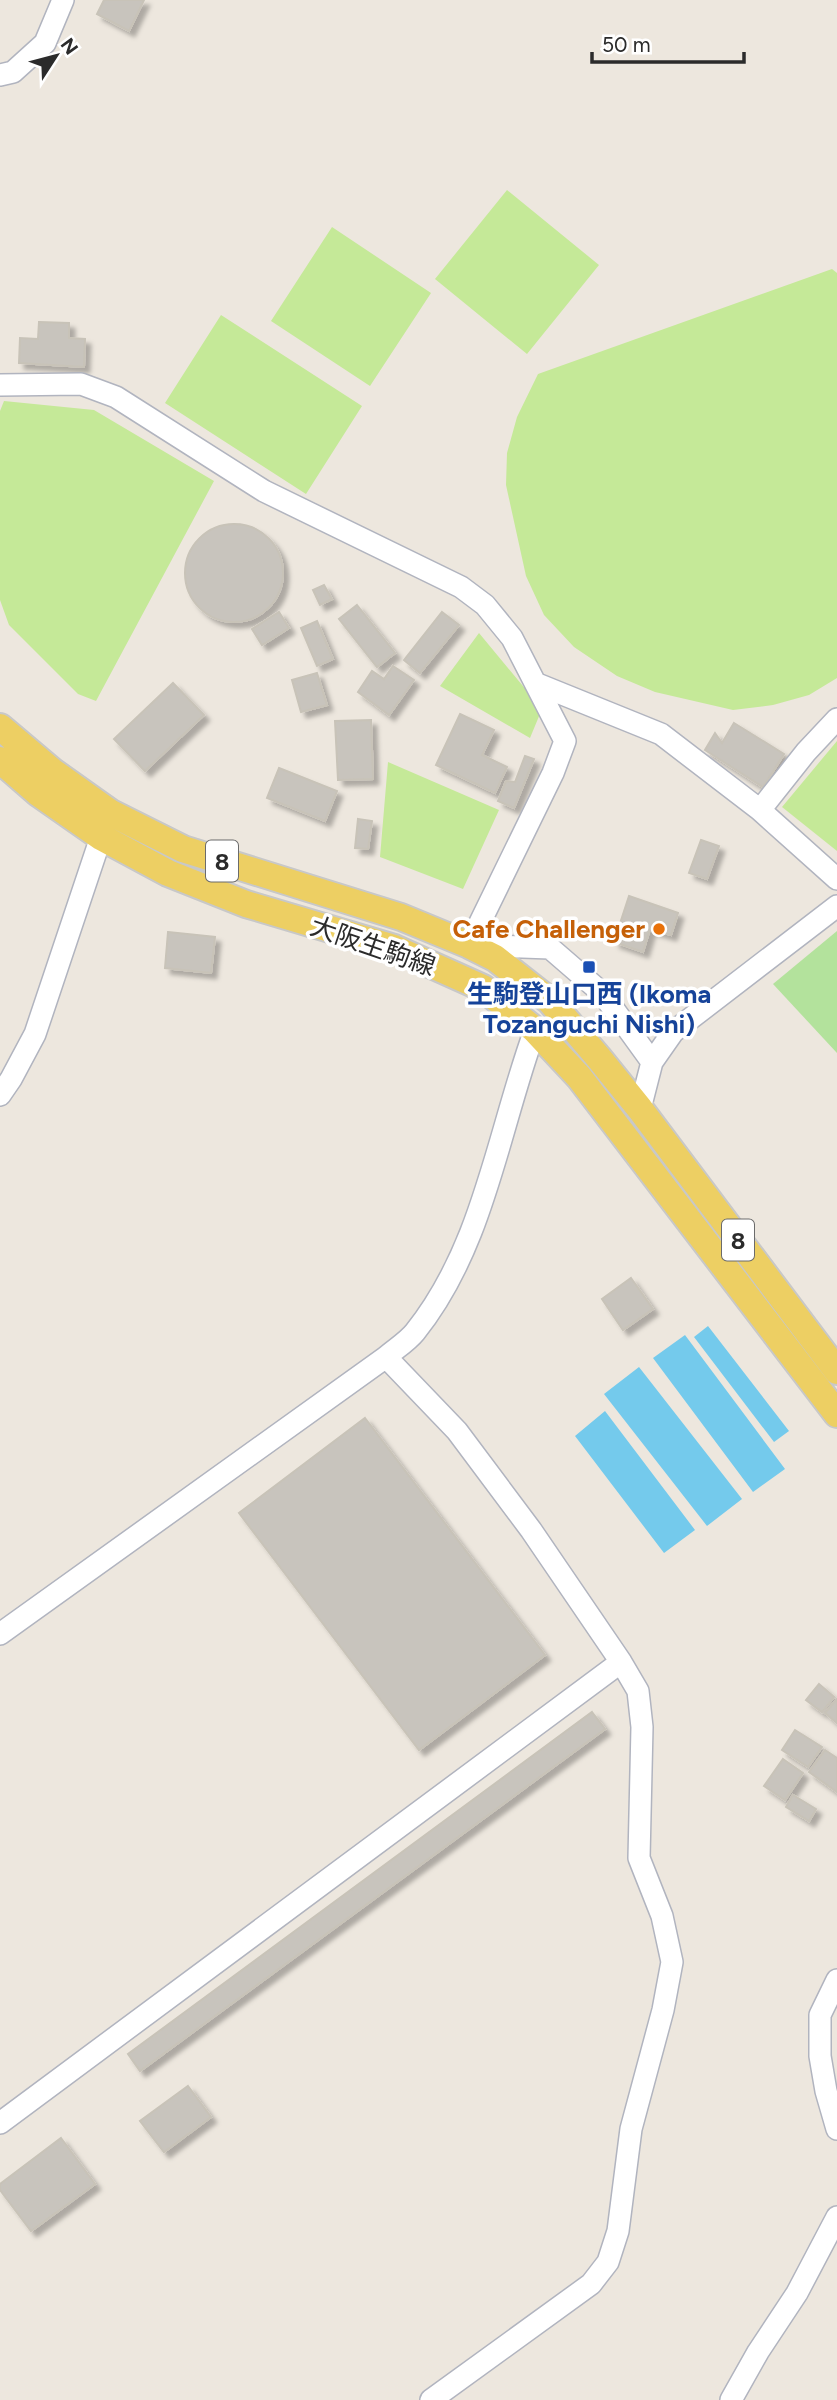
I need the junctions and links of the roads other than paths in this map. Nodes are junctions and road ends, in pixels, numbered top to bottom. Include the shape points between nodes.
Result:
1 (63, 0) edge
2 (0, 75) edge
3 (0, 385) edge
4 (535, 683) junction
5 (837, 719) edge
6 (0, 727) edge
7 (0, 760) edge
8 (760, 810) junction
9 (101, 836) junction
10 (837, 879) edge
11 (837, 906) edge
12 (469, 945) junction
13 (535, 1030) junction
14 (652, 1062) junction
15 (0, 1095) edge
16 (640, 1109) junction
17 (386, 1357) junction
18 (837, 1371) edge
19 (837, 1414) edge
20 (0, 1634) edge
21 (621, 1662) junction
22 (837, 1980) edge
23 (0, 2123) edge
24 (837, 2129) edge
25 (837, 2217) edge
26 (431, 2400) edge
27 (731, 2400) edge

1 - 2 street via 46,43 12,72
3 - 4 street via 81,384 116,397 264,491 461,587 485,605 512,638
4 - 8 street via 662,734
4 - 12 street via 565,741
5 - 8 street
6 - 12 main road, 大阪生駒線 / 8 via 111,813 183,849 401,917
7 - 9 main road, 大阪生駒線 / 8 via 38,793
8 - 10 street
9 - 13 main road, 大阪生駒線 / 8 via 168,873 246,904 394,947 483,988
9 - 15 street via 35,1034
11 - 14 street via 673,1032
12 - 14 street via 550,948 602,993
12 - 16 main road, 大阪生駒線 / 8 via 495,958 550,1001
13 - 17 street via 466,1247 413,1335
13 - 19 main road, 大阪生駒線 / 8 via 579,1077
14 - 16 street
16 - 18 main road, 大阪生駒線 / 8
17 - 20 street
17 - 21 street via 457,1431
21 - 23 street
21 - 26 street via 638,1692 642,1727 639,1858 662,1916 672,1962 631,2129 618,2231 608,2262 591,2284
22 - 24 street via 820,2015 820,2056
25 - 27 street

